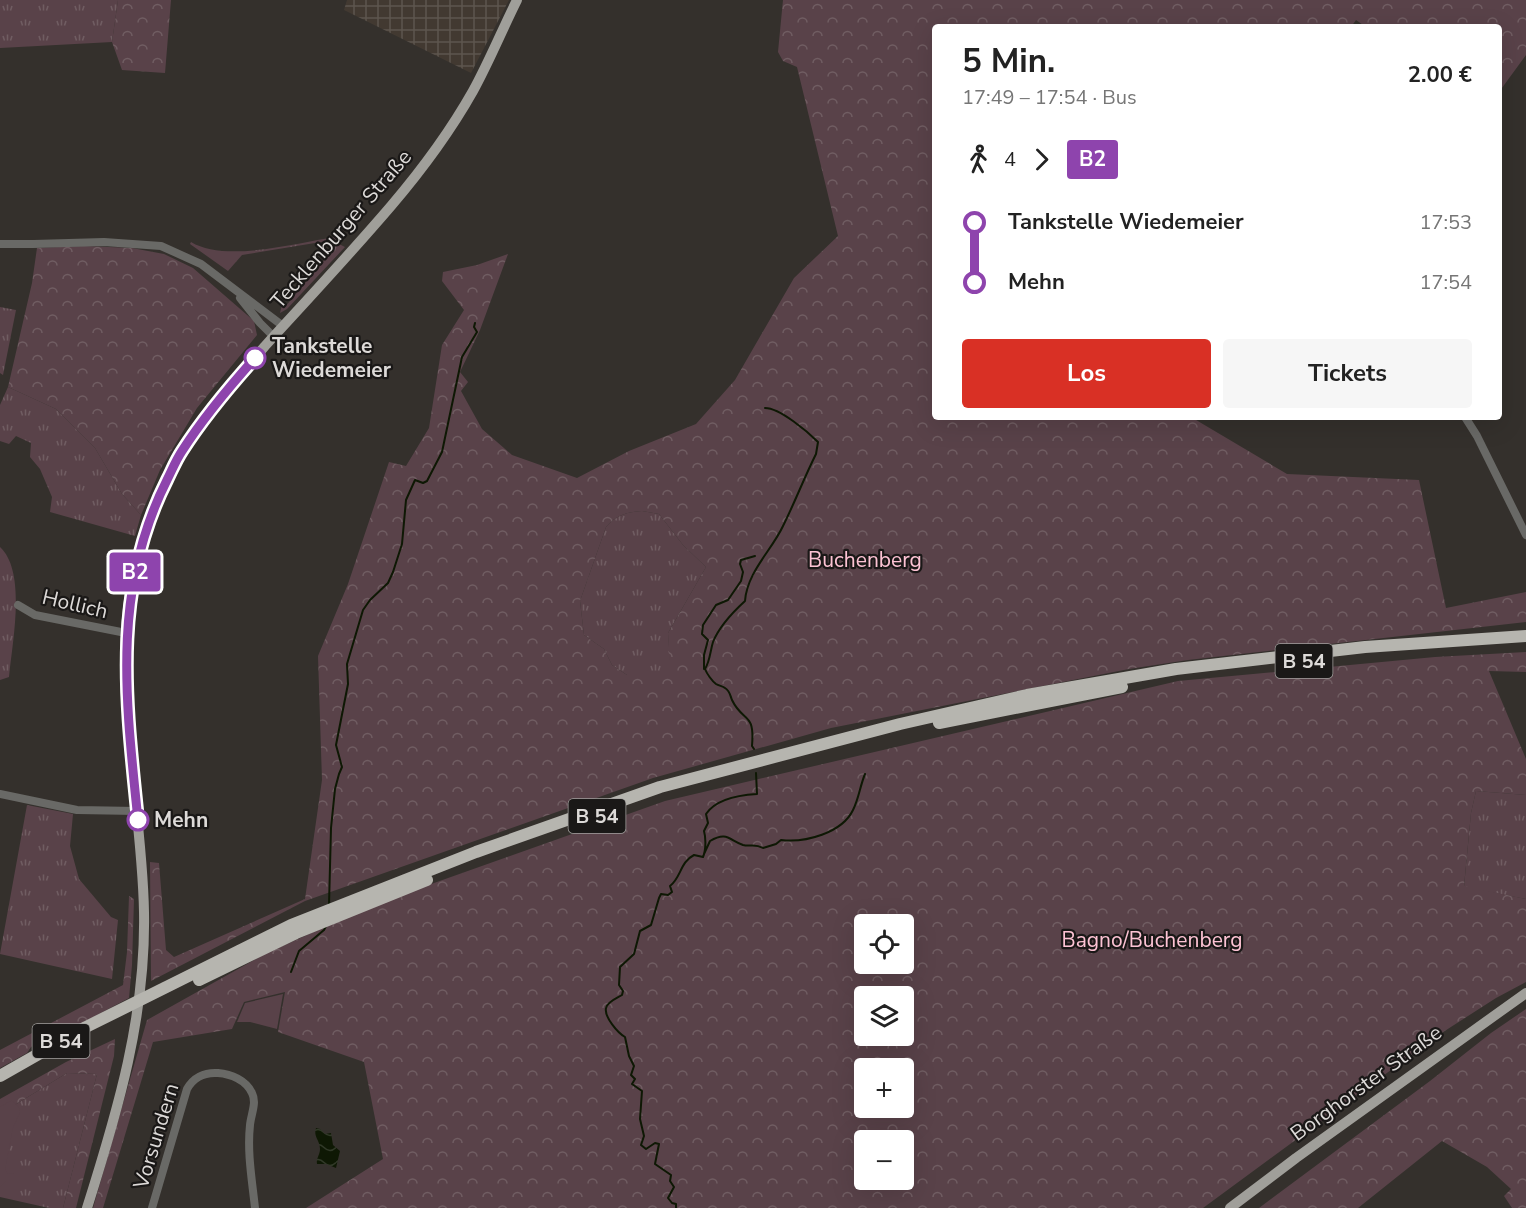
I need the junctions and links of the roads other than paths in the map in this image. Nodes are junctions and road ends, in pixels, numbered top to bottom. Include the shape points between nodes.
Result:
1 (517, 0) edge
2 (0, 244) edge
3 (234, 290) junction
4 (283, 326) junction
5 (274, 337) junction
6 (1467, 420) edge
7 (1526, 535) edge
8 (18, 605) dead end
9 (126, 633) junction
10 (1526, 636) edge
11 (1526, 644) edge
12 (0, 794) edge
13 (137, 811) junction
14 (1526, 993) edge
15 (0, 1076) edge
16 (0, 1084) edge
17 (87, 1208) edge
18 (152, 1208) edge
19 (255, 1208) edge
20 (1230, 1208) edge

1 - 4 main road, Tecklenburger Straße via 472,92 433,151 392,205
2 - 3 street via 104,242 161,246 201,264
3 - 4 street
3 - 5 street
4 - 5 main road, Tecklenburger Straße
5 - 9 main road, Tecklenburger Straße via 227,390 181,452 154,506 141,543
6 - 7 street
8 - 9 street, Hollich via 35,615
9 - 13 main road, Tecklenburger Straße
10 - 15 highway, B 54 via 1365,647 1166,671 1027,695 660,786 476,852 291,925 86,1027
11 - 16 highway, B 54 via 1367,654 1176,676 902,731 662,793 479,859 296,933 89,1034
12 - 13 street via 77,810
13 - 17 main road, Tecklenburger Straße via 144,914 142,974 121,1097
14 - 20 main road, Borghorster Straße
18 - 19 street, Vorsundern via 186,1089 192,1080 212,1072 236,1077 252,1093 249,1155

